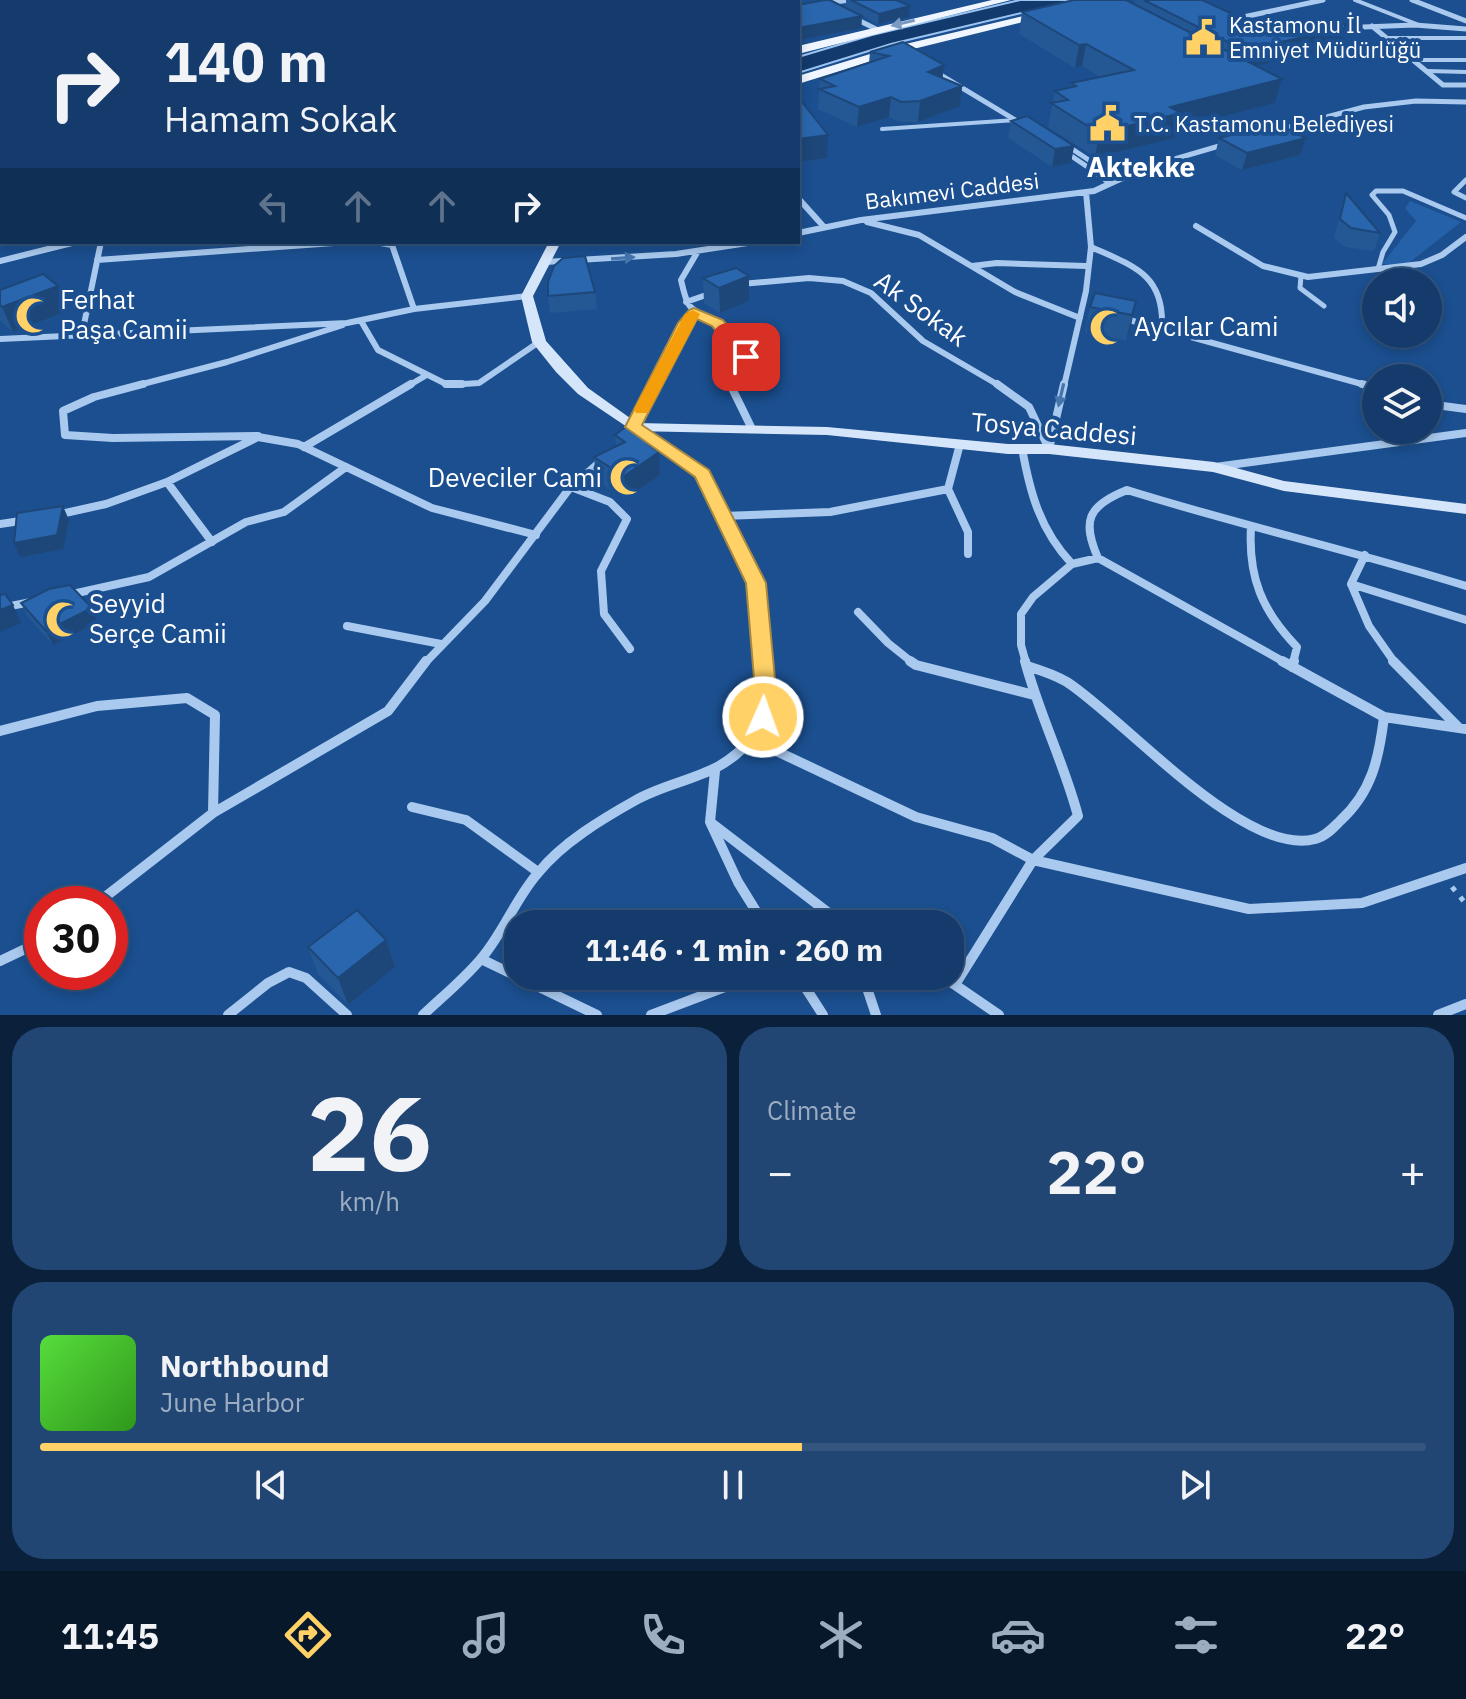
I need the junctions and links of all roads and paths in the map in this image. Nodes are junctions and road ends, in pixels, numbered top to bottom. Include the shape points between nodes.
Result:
1 (850, 0) edge
2 (1006, 0) edge
3 (1323, 0) edge
4 (1355, 0) edge
5 (1412, 0) edge
6 (824, 2) edge
7 (837, 10) edge
8 (1054, 11) edge
9 (850, 16) edge
10 (1466, 21) edge
11 (1420, 25) junction
12 (1237, 26) edge
13 (1372, 26) junction
14 (1325, 28) edge
15 (876, 29) junction
16 (1466, 29) edge
17 (1387, 38) junction
18 (1466, 38) edge
19 (800, 49) edge
20 (1415, 60) junction
21 (1466, 60) edge
22 (1428, 71) junction
23 (1466, 72) edge
24 (800, 79) edge
25 (1466, 85) edge
26 (1466, 102) edge
27 (1016, 120) junction
28 (882, 129) dead end
29 (1271, 132) edge
30 (1054, 138) edge
31 (1240, 141) edge
32 (1058, 147) edge
33 (1112, 180) junction
34 (1466, 180) edge
35 (1086, 192) junction
36 (1466, 198) edge
37 (800, 200) edge
38 (1466, 218) edge
39 (861, 220) junction
40 (1196, 226) dead end
41 (824, 227) junction
42 (800, 233) edge
43 (1466, 237) edge
44 (68, 244) edge
45 (101, 244) edge
46 (220, 244) edge
47 (315, 244) edge
48 (386, 244) edge
49 (554, 244) edge
50 (742, 244) edge
51 (1462, 245) edge
52 (1091, 247) junction
53 (215, 250) junction
54 (698, 251) junction
55 (97, 260) junction
56 (0, 261) edge
57 (545, 262) junction
58 (972, 266) junction
59 (1086, 266) junction
60 (1378, 268) edge
61 (1416, 268) edge
62 (1362, 270) edge
63 (1301, 276) junction
64 (527, 296) junction
65 (686, 302) junction
66 (1324, 306) dead end
67 (414, 309) junction
68 (694, 313) junction
69 (1095, 313) edge
70 (1081, 314) junction
71 (1109, 316) edge
72 (361, 321) junction
73 (347, 323) junction
74 (1162, 327) junction
75 (82, 334) junction
76 (0, 339) edge
77 (539, 342) junction
78 (425, 376) junction
79 (1362, 384) edge
80 (1442, 406) edge
81 (1466, 409) edge
82 (752, 429) junction
83 (1466, 433) edge
84 (630, 434) junction
85 (258, 437) junction
86 (960, 444) junction
87 (304, 447) junction
88 (1022, 448) junction
89 (1049, 449) junction
90 (604, 459) edge
91 (346, 467) junction
92 (1214, 467) junction
93 (167, 482) junction
94 (571, 487) junction
95 (948, 489) junction
96 (1466, 509) edge
97 (723, 516) junction
98 (0, 524) edge
99 (1251, 527) junction
100 (536, 535) junction
101 (212, 542) junction
102 (968, 554) dead end
103 (1365, 555) junction
104 (1098, 558) junction
105 (1072, 564) junction
106 (1351, 584) junction
107 (1466, 586) edge
108 (57, 597) edge
109 (43, 600) edge
110 (0, 608) edge
111 (858, 612) dead end
112 (1466, 620) edge
113 (347, 626) dead end
114 (441, 644) junction
115 (630, 649) dead end
116 (1027, 666) junction
117 (1292, 667) junction
118 (1034, 695) junction
119 (1384, 717) junction
120 (1463, 728) edge
121 (0, 731) edge
122 (751, 739) junction
123 (715, 771) junction
124 (412, 807) dead end
125 (213, 813) junction
126 (710, 822) junction
127 (1033, 860) junction
128 (1466, 868) edge
129 (538, 872) junction
130 (119, 886) edge
131 (755, 910) edge
132 (825, 910) edge
133 (24, 950) edge
134 (481, 959) junction
135 (0, 961) edge
136 (964, 970) edge
137 (964, 989) edge
138 (717, 990) edge
139 (807, 990) edge
140 (868, 990) edge
141 (1466, 1004) edge
142 (228, 1015) edge
143 (347, 1015) edge
144 (423, 1015) edge
145 (597, 1015) edge
146 (651, 1015) edge
147 (823, 1015) edge
148 (876, 1015) edge
149 (999, 1015) edge
150 (1438, 1015) edge

1 - 6 street
2 -> 15 main road
3 - 12 street via 1226,21
4 - 11 lane
5 - 10 street
6 - 7 street
8 - 24 main road
9 - 15 street
11 - 13 street
11 - 16 street
13 - 14 street
13 - 17 street
15 - 19 main road
17 - 18 lane
17 - 20 street
20 - 21 lane
20 - 22 street
22 - 23 lane
22 - 25 street via 1443,85
26 - 29 street via 1364,107
27 - 27 street via 928,64 1028,124
27 - 28 lane
30 - 33 street
31 - 33 street, Bakımevi Caddesi
32 - 33 street, Bakımevi Caddesi
33 - 35 street, Bakımevi Caddesi
34 - 36 lane via 1454,192
35 - 39 street, Bakımevi Caddesi
35 - 52 street
37 - 41 street
38 - 60 lane via 1403,191 1376,191 1372,195 1395,232
39 - 41 street, Bakımevi Caddesi
39 - 58 street via 919,235
40 - 63 street via 1256,264
41 - 42 street, Bakımevi Caddesi
43 - 51 street
44 - 56 street
45 - 55 street
46 - 53 street
47 - 53 street
48 - 67 street via 392,245
49 - 57 main road
50 - 54 street
51 - 61 street
52 - 59 street
52 - 74 street via 1154,284 1162,301
53 - 55 street
57 -> 54 street
54 - 65 street via 681,280
55 - 75 street
57 - 64 main road
58 - 59 street
58 - 70 street via 1015,292
59 - 70 street
62 - 63 street
63 - 66 lane via 1300,288
64 - 67 street
64 - 77 main road
65 - 68 street
65 - 89 street, Ak Sokak via 729,288 809,278 843,281 871,293 923,341 1029,407
67 - 72 street
68 - 82 street via 717,323 746,357 745,368 729,383
68 - 84 street
69 - 70 street
70 -> 89 street
71 - 74 street
72 - 73 street
72 - 78 street via 378,350
73 - 75 street
73 - 85 street via 94,397 63,411 65,435 93,439 217,432
74 - 79 street
75 - 76 street
77 - 78 street via 479,383 448,385
77 - 84 main road
78 - 87 street
80 - 81 street
82 - 84 main road, Tosya Caddesi
82 - 86 main road, Tosya Caddesi
83 - 92 street
84 - 97 street via 703,474
85 - 87 street
85 - 93 street
86 - 88 main road, Tosya Caddesi
86 - 95 street
87 - 91 street
88 - 89 main road, Tosya Caddesi
88 - 105 street via 1029,494 1042,527
89 - 92 main road, Tosya Caddesi
90 - 94 street
91 - 100 street via 432,508
91 - 101 street via 284,512 246,522
92 - 96 main road, Tosya Caddesi via 1284,486
93 - 98 street via 106,504
93 - 101 street
94 - 100 street
94 - 115 street via 611,503 627,519 601,571 604,614
95 - 97 street via 830,512
95 - 102 street via 968,532
97 - 122 street via 756,583 766,690 763,717
99 - 103 street
99 - 104 street via 1127,490 1088,520 1086,532
99 - 117 street via 1250,574 1276,626 1297,647
100 - 114 street via 485,601
101 - 108 street via 149,577
103 - 106 street
103 - 107 street
104 - 105 street
104 - 117 street
105 - 116 street via 1021,614
106 - 112 street
106 - 120 street via 1358,611 1378,643
109 - 110 street
111 - 118 street via 916,665
113 - 114 street
114 - 125 street via 388,711
116 - 118 street
116 - 119 street via 1066,682 1241,822 1291,840 1319,838 1366,796
117 - 119 street
118 - 127 street via 1078,816
119 - 120 street
121 - 125 street via 97,706 187,698 215,715
122 - 123 street
122 - 127 street via 916,817 992,838
123 - 126 street
123 - 129 street via 641,797 611,814
124 - 129 street via 466,820
125 - 130 street
126 - 131 street
126 - 132 street
127 - 128 street via 1249,909 1362,903
127 - 136 street
129 - 134 street
133 - 135 street
134 - 144 street
134 - 145 street
137 - 149 street
138 - 146 street
139 - 147 street
140 - 148 street
141 - 150 street
142 - 143 street via 289,972 306,978

